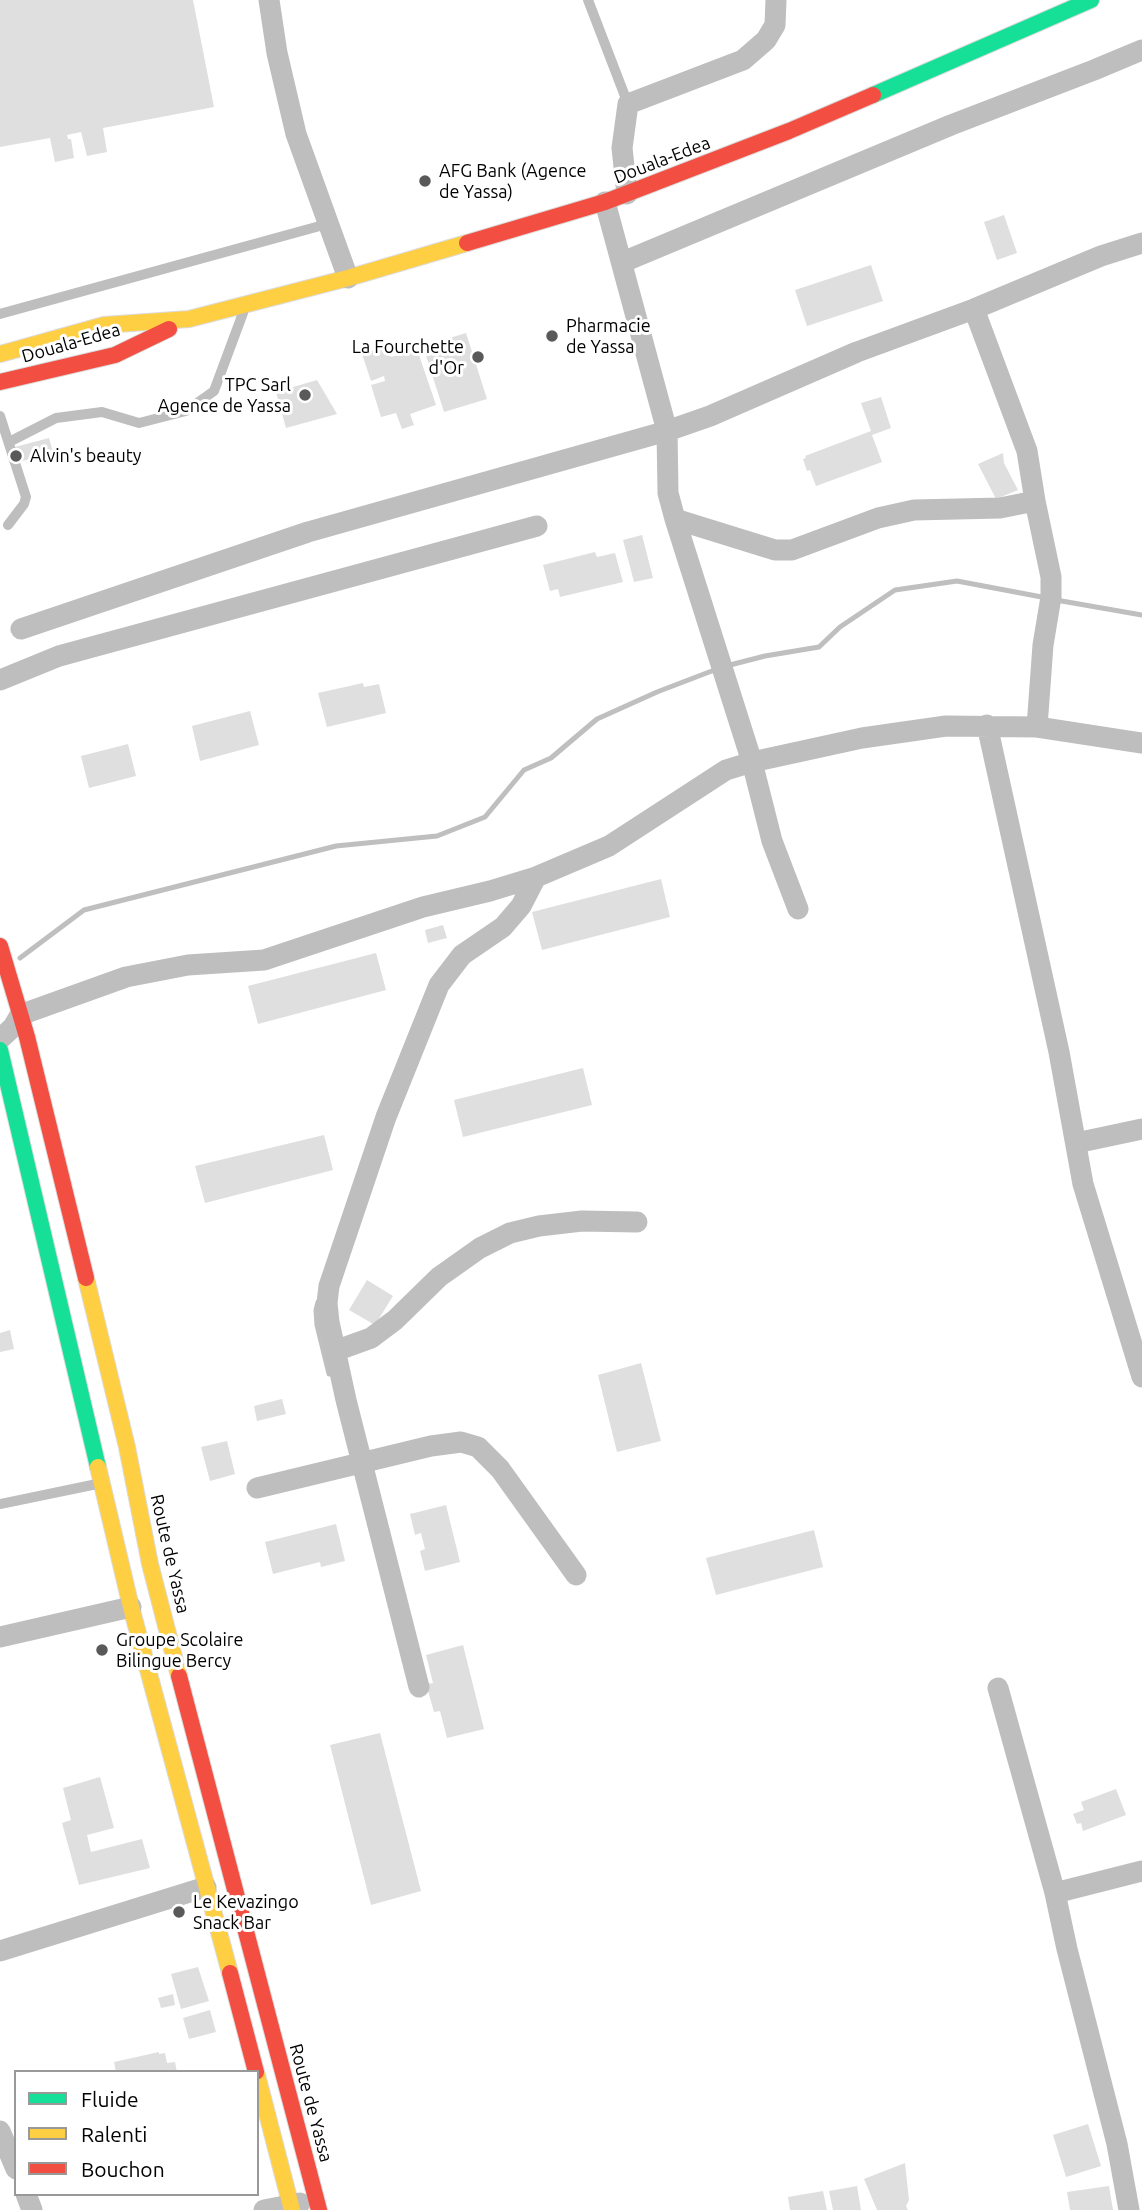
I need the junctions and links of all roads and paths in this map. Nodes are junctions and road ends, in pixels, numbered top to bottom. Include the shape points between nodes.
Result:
1 (269, 0) edge
2 (588, 0) edge
3 (776, 0) edge
4 (1091, 0) edge
5 (1142, 50) edge
6 (628, 104) junction
7 (627, 194) junction
8 (605, 202) junction
9 (327, 223) junction
10 (1142, 243) edge
11 (622, 262) junction
12 (348, 278) junction
13 (246, 304) junction
14 (974, 309) junction
15 (0, 314) edge
16 (190, 319) junction
17 (0, 354) edge
18 (0, 382) edge
19 (0, 416) edge
20 (667, 431) junction
21 (9, 442) junction
22 (1035, 501) junction
23 (675, 519) junction
24 (8, 525) dead end
25 (537, 526) dead end
26 (21, 629) dead end
27 (0, 680) edge
28 (987, 726) junction
29 (1037, 727) junction
30 (1142, 743) edge
31 (752, 762) junction
32 (536, 877) junction
33 (798, 909) dead end
34 (0, 946) edge
35 (20, 1015) junction
36 (0, 1040) edge
37 (0, 1050) edge
38 (1142, 1129) edge
39 (1076, 1143) junction
40 (637, 1222) dead end
41 (335, 1350) junction
42 (1142, 1377) edge
43 (363, 1462) junction
44 (102, 1483) junction
45 (257, 1488) dead end
46 (0, 1504) edge
47 (141, 1516) junction
48 (109, 1521) junction
49 (576, 1575) dead end
50 (131, 1607) junction
51 (0, 1637) edge
52 (419, 1687) dead end
53 (998, 1688) dead end
54 (1142, 1871) edge
55 (206, 1887) junction
56 (1055, 1893) junction
57 (0, 1951) edge
58 (256, 2070) edge
59 (259, 2082) edge
60 (0, 2130) edge
61 (14, 2164) edge
62 (317, 2205) edge
63 (291, 2207) edge
64 (264, 2210) edge
65 (1129, 2210) edge

1 - 9 street via 296,134
2 - 6 lane
3 - 6 street via 775,25 743,60
4 - 7 main road, Douala-Edea via 789,131
5 - 11 street
6 - 7 street via 622,148
7 - 8 main road, Douala-Edea
8 - 11 street
8 - 12 main road, Douala-Edea
9 - 12 street
9 - 15 lane
10 - 14 street
11 - 20 street
12 - 13 main road, Douala-Edea
13 - 16 main road, Douala-Edea
13 - 21 lane via 214,391 186,411 139,423 102,412 56,418
14 - 20 street
14 - 22 street via 1027,451
16 - 17 main road, Douala-Edea via 104,325
16 - 18 main road, Douala-Edea via 115,355
19 - 21 lane
20 - 23 street via 668,493
20 - 26 street via 308,532
21 - 24 lane via 26,497
22 - 23 street via 878,517 792,550 775,550
22 - 29 street via 1051,577
23 - 31 street
25 - 27 street via 59,656
28 - 29 street
28 - 31 street via 946,726 862,738
28 - 39 street
29 - 30 street
31 - 32 street via 726,770 609,846
31 - 33 street via 772,841
32 - 35 street via 423,907 264,960 188,965 126,977
32 - 41 street via 503,927 462,955 439,985 386,1117 329,1286 327,1303
34 - 35 main road, Route de Yassa
35 - 36 street
35 - 47 main road, Route de Yassa
37 - 44 main road
38 - 39 street
39 - 42 street via 1083,1184
40 - 41 street via 582,1221 510,1233 439,1278 371,1338
41 - 43 street
43 - 45 street
43 - 49 street via 461,1442 478,1447 500,1469
43 - 52 street
44 - 46 lane
44 - 48 main road
47 - 48 main road
47 - 62 main road, Route de Yassa
48 - 50 main road
50 - 51 street
50 - 55 main road
53 - 56 street
54 - 56 street
55 - 57 street
55 - 58 main road
56 - 65 street
59 - 63 main road
60 - 61 street
62 - 63 street
63 - 64 street

